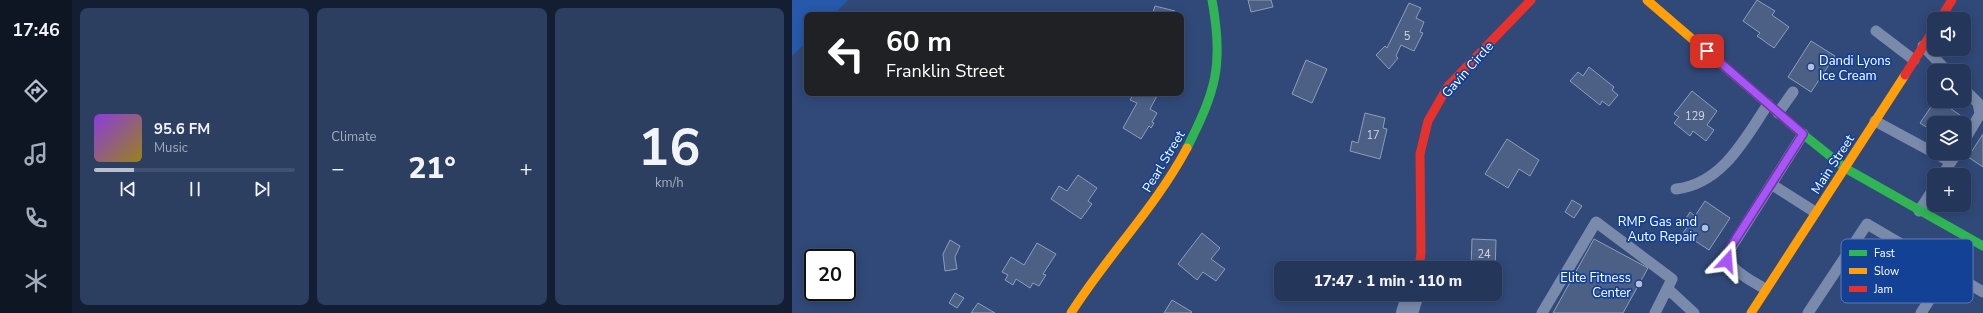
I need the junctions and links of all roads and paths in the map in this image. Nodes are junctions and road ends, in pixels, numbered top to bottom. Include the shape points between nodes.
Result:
1 (1212, 0) edge
2 (1531, 0) edge
3 (1647, 0) edge
4 (1936, 0) edge
5 (1950, 4) edge
6 (1876, 31) dead end
7 (1927, 39) edge
8 (1923, 46) junction
9 (1914, 60) junction
10 (1940, 64) edge
11 (1793, 92) dead end
12 (1971, 96) edge
13 (1768, 104) junction
14 (1778, 113) junction
15 (1875, 122) junction
16 (1971, 130) edge
17 (1803, 134) junction
18 (1927, 145) edge
19 (1845, 168) junction
20 (1771, 184) junction
21 (1676, 189) dead end
22 (1927, 199) edge
23 (1919, 211) junction
24 (1815, 212) junction
25 (1857, 239) edge
26 (1893, 239) edge
27 (1970, 239) edge
28 (1973, 241) edge
29 (1983, 246) edge
30 (1420, 261) edge
31 (1841, 263) edge
32 (1973, 286) edge
33 (1668, 289) junction
34 (1766, 289) junction
35 (1983, 292) edge
36 (1410, 301) edge
37 (1927, 303) edge
38 (1071, 313) edge
39 (1407, 313) edge
40 (1542, 313) edge
41 (1655, 313) edge
42 (1694, 313) edge
43 (1751, 313) edge
44 (1808, 313) edge
45 (1921, 313) edge

1 - 38 main road, Pearl Street via 1218,61 1212,92 1202,116 1188,147 1162,191 1093,280
2 - 30 main road, Gavin Circle via 1448,86 1428,121 1420,154
3 - 13 main road
4 - 5 lane
6 - 9 lane
7 - 8 main road, Main Street
8 - 9 main road, Main Street
8 - 10 lane
9 - 15 main road, Main Street
11 - 14 lane
12 - 16 lane via 1978,103 1980,114
13 - 14 main road
13 - 21 lane via 1719,171 1687,188
14 - 17 main road
15 - 18 lane
15 - 19 main road, Main Street
17 - 19 main road
17 - 20 lane
19 - 23 main road
19 - 24 main road, Main Street
20 - 24 lane
20 - 34 lane via 1727,256 1730,265
22 - 23 lane
23 - 27 main road
24 - 34 main road, Main Street
25 - 26 lane via 1867,224
28 - 29 main road
31 - 44 lane
32 - 35 lane
33 - 40 lane via 1672,280 1596,222
33 - 41 lane
33 - 42 lane
34 - 43 main road, Main Street
36 - 39 street
37 - 45 lane

